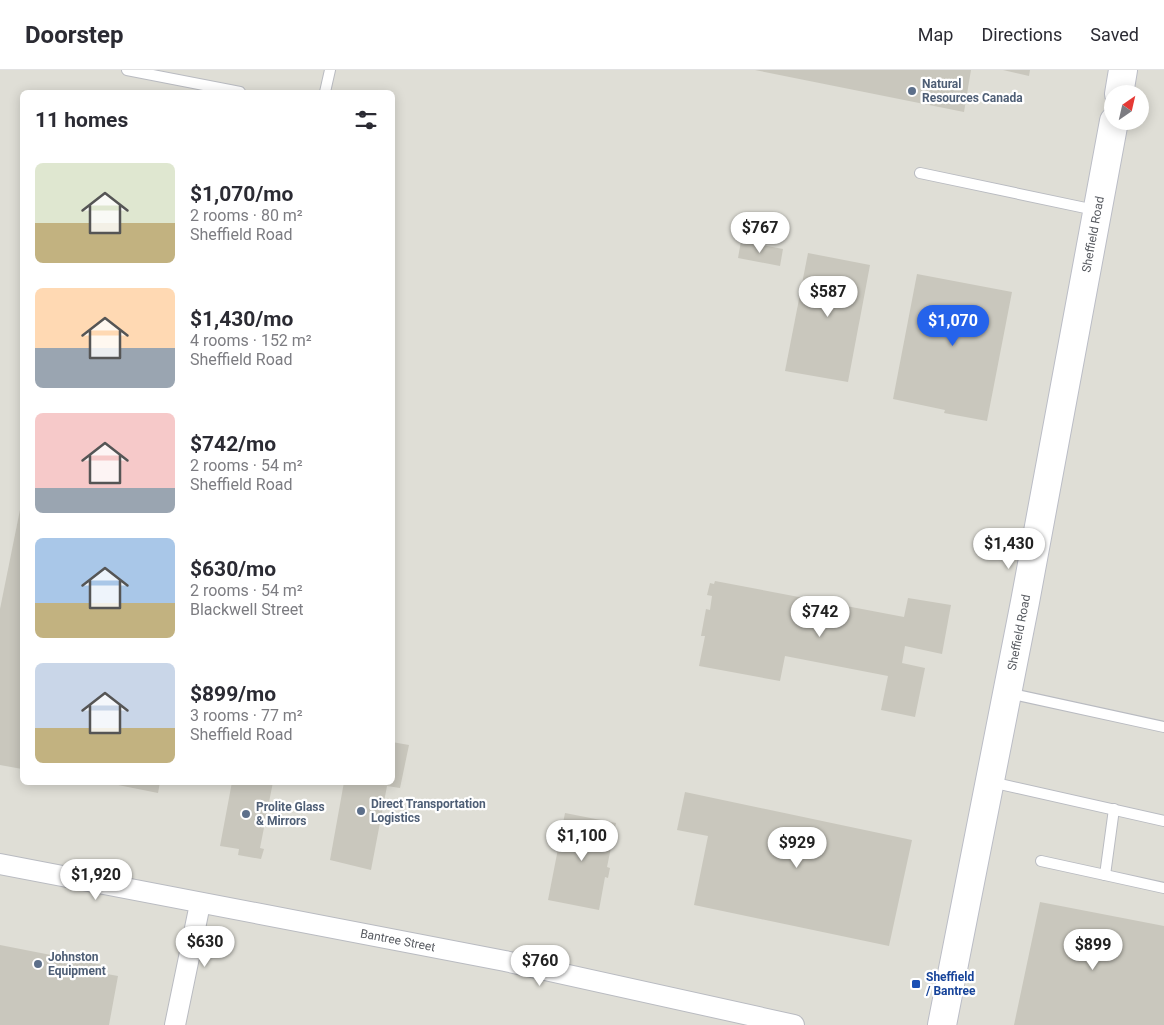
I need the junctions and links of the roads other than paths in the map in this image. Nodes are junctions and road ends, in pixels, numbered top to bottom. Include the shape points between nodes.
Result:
1 (127, 70) edge
2 (330, 70) edge
3 (1123, 70) edge
4 (1120, 85) edge
5 (230, 90) edge
6 (325, 90) edge
7 (1112, 130) edge
8 (920, 173) dead end
9 (1097, 211) junction
10 (1007, 693) junction
11 (1164, 727) edge
12 (990, 781) junction
13 (1114, 809) junction
14 (1163, 819) edge
15 (1042, 861) dead end
16 (0, 864) edge
17 (1105, 875) junction
18 (1164, 888) edge
19 (200, 904) junction
20 (176, 1025) edge
21 (794, 1025) edge
22 (942, 1025) edge

1 - 5 lane
2 - 6 lane
3 - 4 street
7 - 9 street, Sheffield Road
8 - 9 lane
9 - 10 street, Sheffield Road
10 - 11 lane
10 - 12 street, Sheffield Road
12 - 13 lane
12 - 22 street, Sheffield Road
13 - 14 lane
13 - 17 lane
15 - 17 lane
16 - 19 street, Bantree Street
17 - 18 lane
19 - 20 street
19 - 21 street, Bantree Street via 505,962

